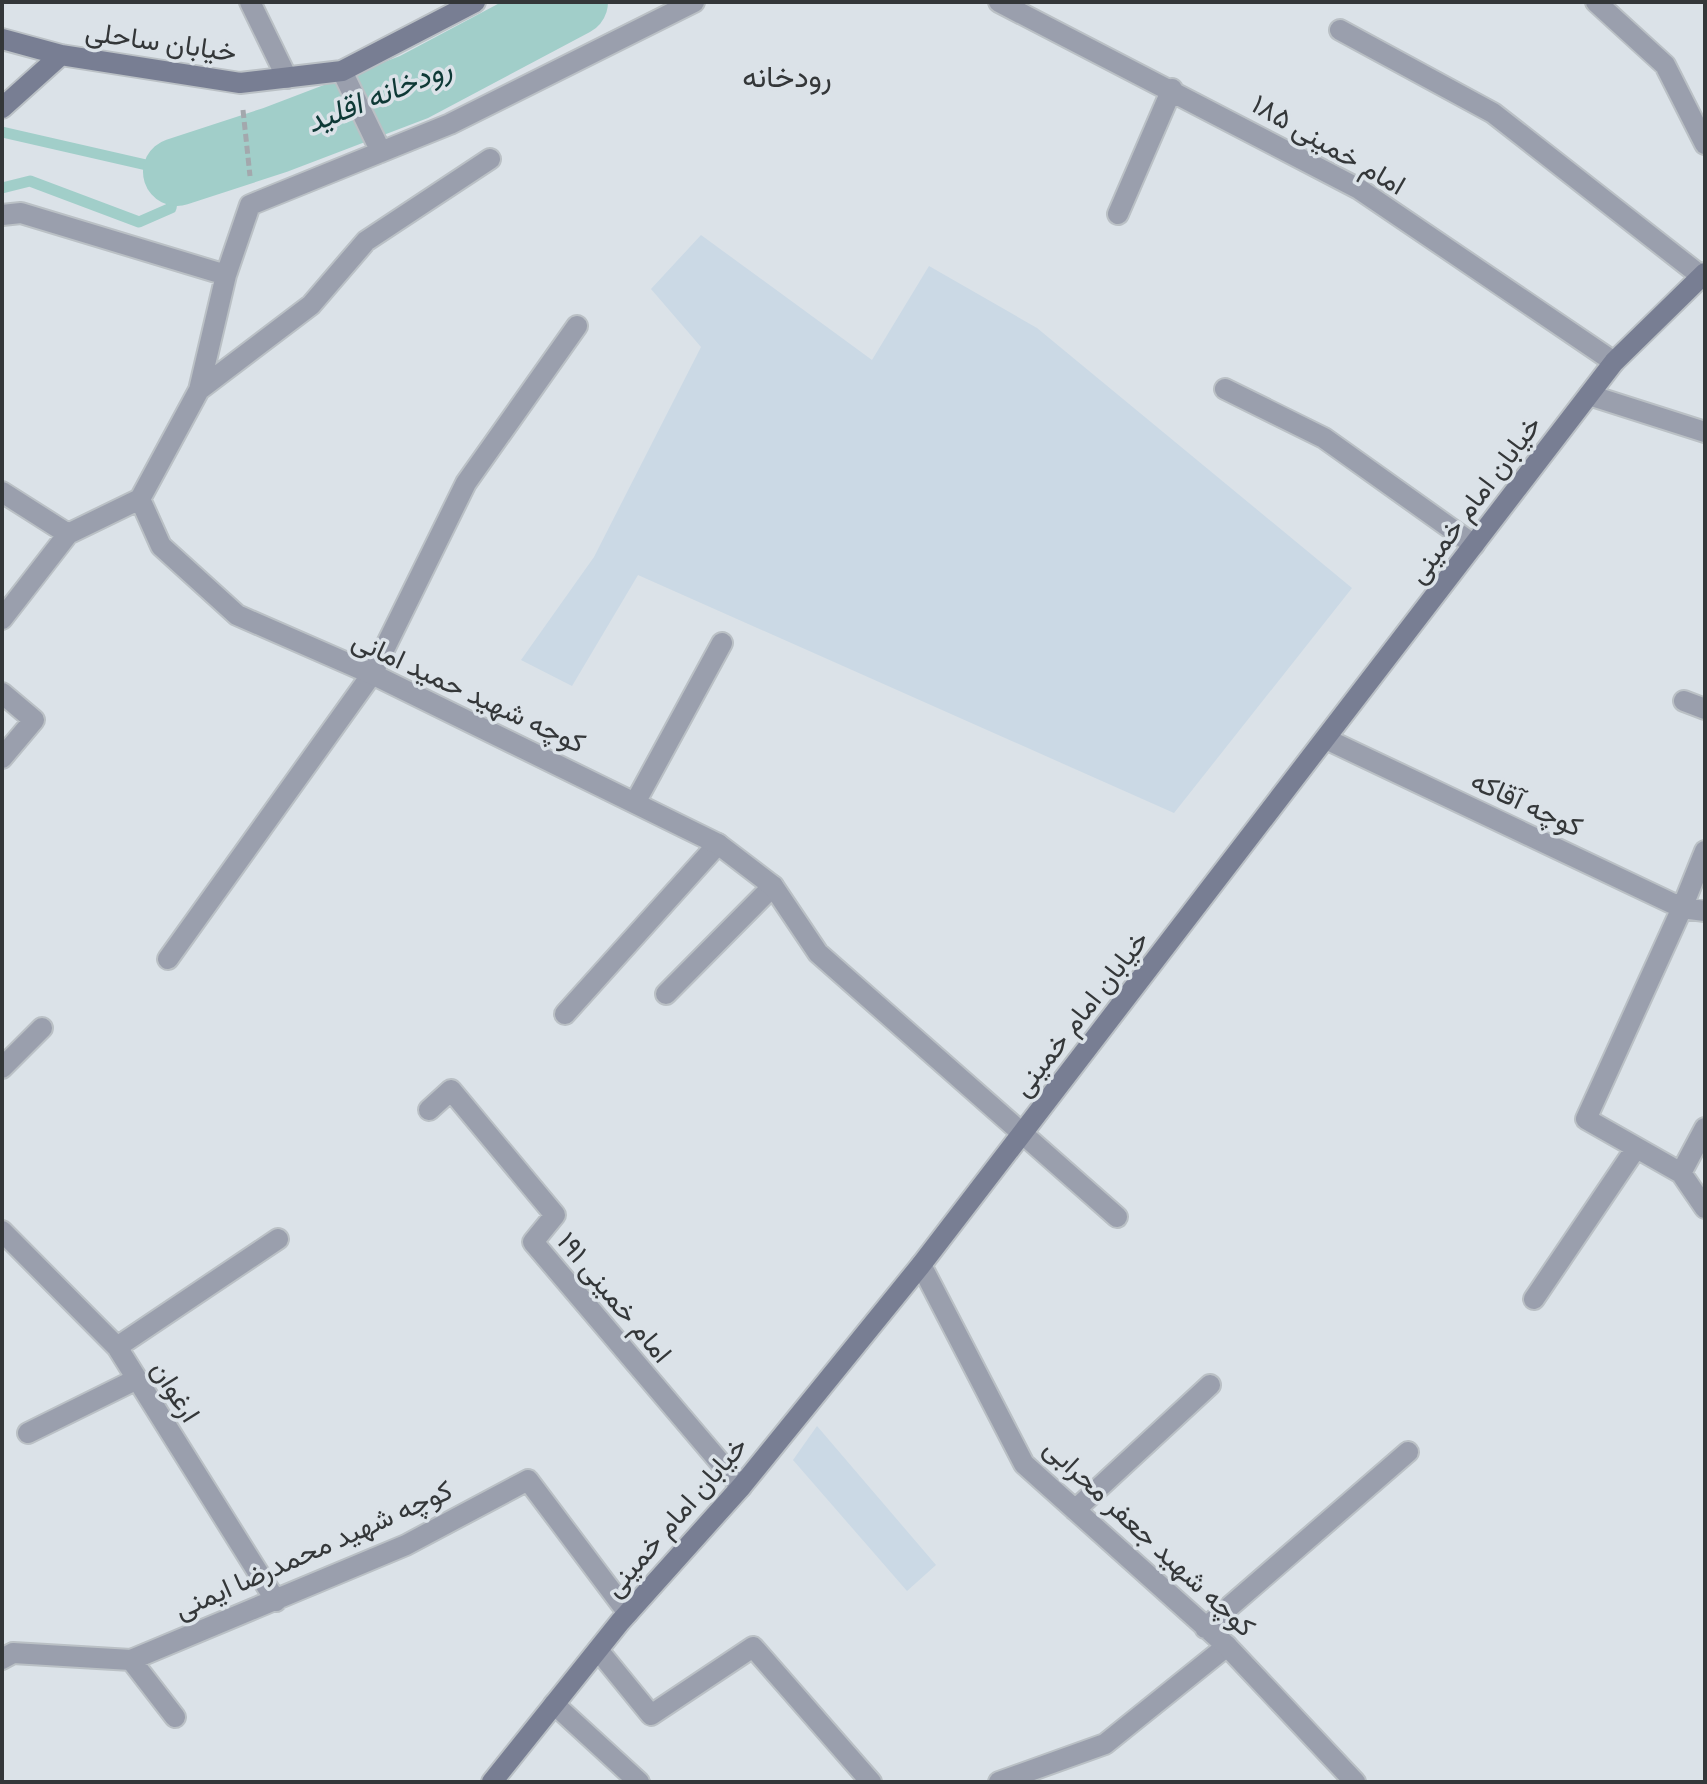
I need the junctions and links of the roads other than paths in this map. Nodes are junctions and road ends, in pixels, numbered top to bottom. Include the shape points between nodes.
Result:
1 (250, 2) edge
2 (475, 2) edge
3 (694, 2) edge
4 (999, 2) edge
5 (1596, 2) edge
6 (1340, 30) dead end
7 (2, 39) edge
8 (61, 55) junction
9 (342, 71) junction
10 (287, 78) junction
11 (1172, 89) junction
12 (10, 101) edge
13 (1705, 144) edge
14 (378, 146) junction
15 (490, 159) dead end
16 (1118, 214) dead end
17 (2, 215) edge
18 (226, 275) junction
19 (1703, 275) edge
20 (577, 326) dead end
21 (1614, 362) junction
22 (1225, 389) dead end
23 (199, 390) junction
24 (1589, 395) junction
25 (1705, 432) edge
26 (2, 492) edge
27 (140, 499) junction
28 (68, 534) junction
29 (1474, 545) junction
30 (2, 619) edge
31 (722, 643) dead end
32 (372, 674) junction
33 (2, 693) edge
34 (1684, 701) dead end
35 (1705, 709) edge
36 (1326, 739) junction
37 (2, 758) edge
38 (636, 801) junction
39 (718, 844) junction
40 (1705, 851) edge
41 (773, 886) junction
42 (1682, 908) junction
43 (1705, 911) edge
44 (168, 959) dead end
45 (666, 994) dead end
46 (565, 1014) dead end
47 (42, 1028) dead end
48 (2, 1068) edge
49 (429, 1110) dead end
50 (1705, 1128) edge
51 (1021, 1135) junction
52 (1636, 1148) junction
53 (1681, 1173) junction
54 (1705, 1208) edge
55 (1117, 1217) dead end
56 (2, 1231) edge
57 (278, 1239) dead end
58 (921, 1265) junction
59 (1534, 1299) dead end
60 (117, 1347) junction
61 (135, 1380) junction
62 (1210, 1385) dead end
63 (28, 1433) dead end
64 (1408, 1452) dead end
65 (741, 1487) junction
66 (1075, 1510) junction
67 (276, 1601) junction
68 (628, 1613) junction
69 (1205, 1628) junction
70 (1227, 1646) junction
71 (598, 1650) junction
72 (2, 1659) edge
73 (131, 1660) junction
74 (554, 1704) junction
75 (175, 1717) dead end
76 (492, 1782) edge
77 (639, 1782) edge
78 (871, 1782) edge
79 (999, 1782) edge
80 (1355, 1782) edge

1 - 10 street
2 - 9 main road, خیابان ساحلی
3 - 14 street via 450,124
4 - 11 street, امام خمینی ۱۸۵
5 - 13 street via 1665,65
6 - 19 street via 1493,113
7 - 8 main road, خیابان ساحلی
8 - 10 main road, خیابان ساحلی via 240,83
8 - 12 main road, خیابان ساحلی
9 - 10 main road, خیابان ساحلی
9 - 14 street
11 - 16 street
11 - 21 street, امام خمینی ۱۸۵ via 1359,189
14 - 18 street via 250,205
15 - 23 street via 366,241 311,305
17 - 18 street via 21,213
18 - 23 street
19 - 21 main road, خیابان امام خمینی
20 - 32 street via 466,483
21 - 24 main road, خیابان امام خمینی
22 - 29 street via 1324,438
23 - 27 street
24 - 25 street
24 - 29 main road, خیابان امام خمینی
26 - 28 street
27 - 28 street
27 - 32 street, کوچه شهید حمید امانی via 161,546 237,615
28 - 30 street
29 - 36 main road, خیابان امام خمینی
31 - 38 street
32 - 38 street, کوچه شهید حمید امانی
32 - 44 street
33 - 37 street via 34,720
34 - 35 street
36 - 42 street, کوچه آقاکه
36 - 51 main road, خیابان امام خمینی
38 - 39 street, کوچه شهید حمید امانی
39 - 41 street, کوچه شهید حمید امانی
39 - 46 street
40 - 42 street
41 - 45 street
41 - 51 street, کوچه شهید حمید امانی via 818,953
42 - 43 street, کوچه آقاکه
42 - 52 street via 1586,1119
47 - 48 street
49 - 65 street, امام خمینی ۱۹۱ via 451,1090 555,1215 533,1242
50 - 53 street
51 - 55 street, کوچه شهید حمید امانی
51 - 58 main road, خیابان امام خمینی
52 - 53 street
52 - 59 street
53 - 54 street
56 - 60 street, ارغوان
57 - 60 street
58 - 65 main road, خیابان امام خمینی
58 - 66 street, کوچه شهید جعفر محرابی via 1024,1464
60 - 61 street, ارغوان
61 - 63 street
61 - 67 street, ارغوان
62 - 66 street
64 - 69 street
65 - 68 main road, خیابان امام خمینی
66 - 69 street, کوچه شهید جعفر محرابی
67 - 68 street, کوچه شهید محمدرضا ایمنی via 406,1545 528,1480
67 - 73 street, کوچه شهید محمدرضا ایمنی
68 - 71 main road, خیابان امام خمینی
69 - 70 street, کوچه شهید جعفر محرابی
70 - 79 street via 1105,1744
70 - 80 street, کوچه شهید جعفر محرابی
71 - 74 main road, خیابان امام خمینی
71 - 78 street via 651,1715 753,1647
72 - 73 street, کوچه شهید محمدرضا ایمنی via 13,1653
73 - 75 street
74 - 76 main road, خیابان امام خمینی
74 - 77 street

